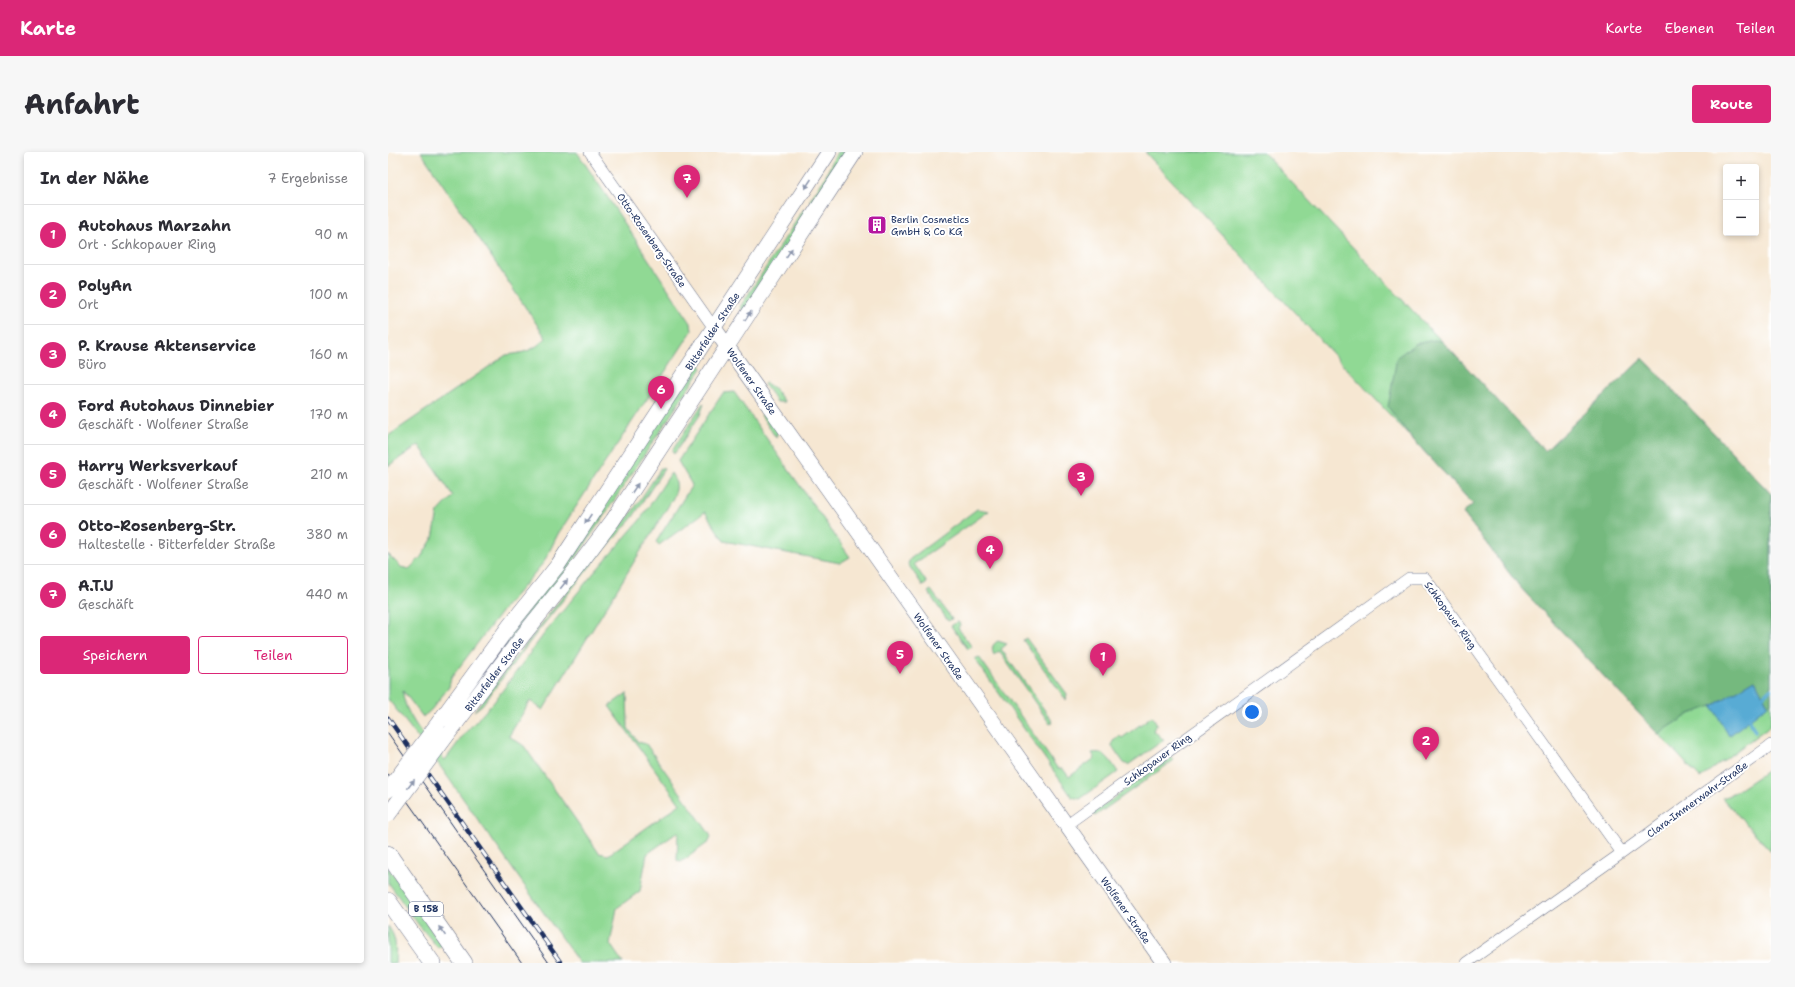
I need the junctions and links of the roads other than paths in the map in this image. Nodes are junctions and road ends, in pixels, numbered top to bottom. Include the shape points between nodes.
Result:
1 (590, 152) edge
2 (829, 152) edge
3 (855, 152) edge
4 (714, 328) junction
5 (728, 347) junction
6 (540, 614) junction
7 (510, 625) junction
8 (1771, 745) edge
9 (388, 790) edge
10 (388, 815) edge
11 (1066, 825) junction
12 (1622, 853) junction
13 (388, 854) edge
14 (388, 901) edge
15 (432, 963) edge
16 (464, 963) edge
17 (1164, 963) edge
18 (1466, 963) edge

1 - 4 street, Otto-Rosenberg-Straße
2 -> 4 main road, Bitterfelder Straße
5 -> 3 main road, Bitterfelder Straße
4 - 5 main road, Wolfener Straße
4 -> 7 main road, Bitterfelder Straße via 566,553
6 -> 5 main road, Bitterfelder Straße via 613,520
5 - 11 main road, Wolfener Straße
6 - 7 main road, Bitterfelder Straße
10 -> 6 main road, Bitterfelder Straße, bridge
7 - 9 main road, Bitterfelder Straße, bridge
8 - 12 street, Clara-Immerwahr-Straße
11 - 12 street, Schkopauer Ring via 1409,578 1425,578
11 - 17 main road, Wolfener Straße
12 - 18 street
16 -> 13 main road, B 158
14 - 15 main road, B 158

